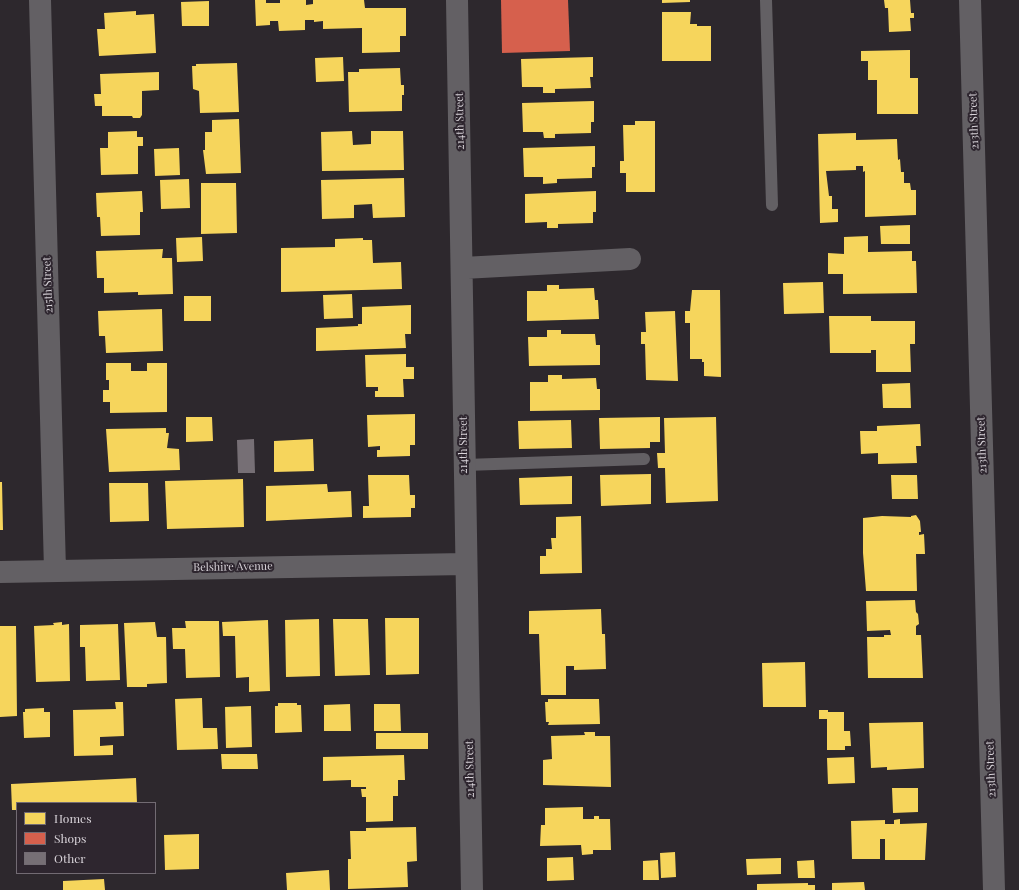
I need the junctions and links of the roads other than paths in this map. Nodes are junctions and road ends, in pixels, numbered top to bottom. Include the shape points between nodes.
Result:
1 (40, 0) edge
2 (457, 0) edge
3 (766, 0) edge
4 (970, 0) edge
5 (772, 205) dead end
6 (630, 259) dead end
7 (463, 268) junction
8 (644, 459) dead end
9 (465, 465) junction
10 (465, 564) junction
11 (55, 570) junction
12 (0, 572) edge
13 (472, 890) edge
14 (994, 890) edge

1 - 11 street, 215th Street
2 - 7 street, 214th Street
3 - 5 lane
4 - 14 street, 213th Street
6 - 7 street
7 - 9 street, 214th Street
8 - 9 lane
9 - 10 street, 214th Street
10 - 11 street, Belshire Avenue
10 - 13 street, 214th Street
11 - 12 street, Belshire Avenue

